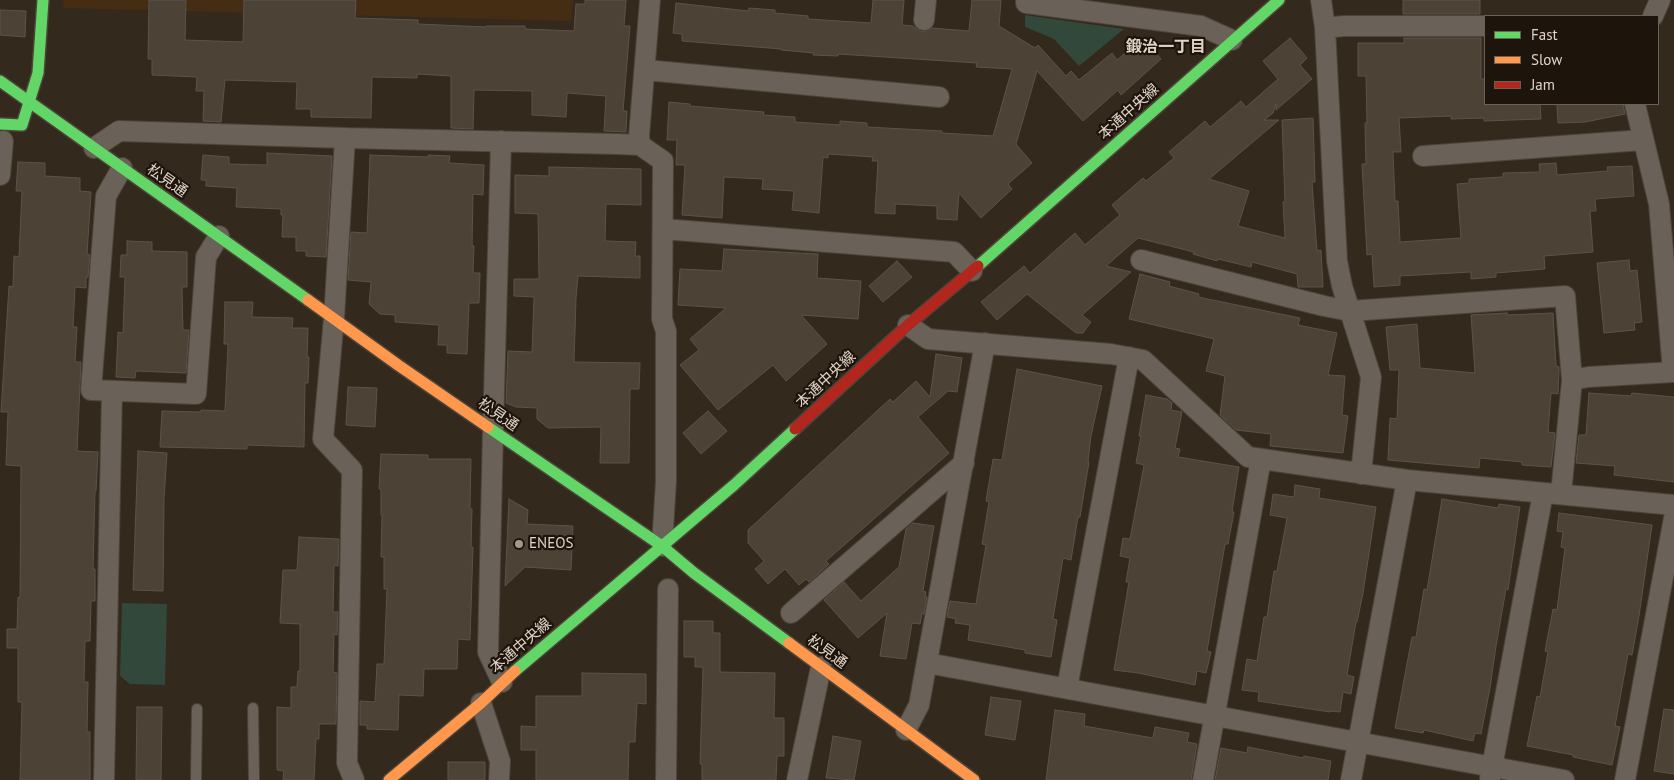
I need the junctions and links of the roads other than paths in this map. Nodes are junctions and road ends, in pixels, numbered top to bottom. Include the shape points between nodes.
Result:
1 (43, 0) edge
2 (650, 0) edge
3 (926, 0) edge
4 (1026, 0) edge
5 (1279, 0) edge
6 (1322, 0) edge
7 (1660, 0) edge
8 (1653, 15) edge
9 (924, 20) dead end
10 (1484, 26) edge
11 (1325, 28) junction
12 (1232, 40) junction
13 (645, 70) junction
14 (0, 81) edge
15 (939, 97) dead end
16 (29, 102) junction
17 (1635, 105) edge
18 (1, 133) edge
19 (345, 138) junction
20 (502, 140) junction
21 (1643, 140) junction
22 (640, 145) junction
23 (94, 148) junction
24 (1423, 156) dead end
25 (122, 168) junction
26 (0, 175) edge
27 (663, 230) junction
28 (219, 236) junction
29 (1141, 260) dead end
30 (972, 271) junction
31 (1350, 311) junction
32 (334, 318) junction
33 (908, 325) junction
34 (985, 343) junction
35 (1129, 357) junction
36 (1673, 372) edge
37 (1572, 380) junction
38 (112, 392) junction
39 (493, 430) junction
40 (1261, 460) junction
41 (964, 463) junction
42 (1362, 474) junction
43 (1407, 480) junction
44 (1552, 493) junction
45 (1674, 505) edge
46 (1674, 518) edge
47 (662, 546) junction
48 (668, 589) dead end
49 (791, 613) dead end
50 (927, 663) junction
51 (821, 666) junction
52 (502, 682) junction
53 (1067, 688) junction
54 (481, 703) junction
55 (253, 708) dead end
56 (197, 709) dead end
57 (1214, 715) junction
58 (906, 730) junction
59 (1358, 742) junction
60 (1491, 773) edge
61 (104, 780) edge
62 (196, 780) edge
63 (254, 780) edge
64 (354, 780) edge
65 (389, 780) edge
66 (499, 780) edge
67 (666, 780) edge
68 (797, 780) edge
69 (974, 780) edge
70 (1203, 780) edge
71 (1351, 780) edge
72 (1564, 780) edge
73 (1625, 780) edge

1 - 16 street via 38,73
2 - 13 street
3 - 9 street
4 - 12 street via 1026,3 1201,26
5 - 12 street, 本通中央線
6 - 11 street
7 - 8 street
10 - 11 street
11 - 31 street via 1337,261
12 - 30 street, 本通中央線
13 - 15 street
13 - 22 street
14 - 16 street, 松見通
16 - 18 street via 22,124
16 - 23 street, 松見通
17 - 21 street
18 - 26 street
19 - 20 street
19 - 23 street via 119,131
19 - 32 street
20 - 22 street
20 - 39 street
21 - 24 street
21 - 36 street via 1658,204
22 - 27 street via 662,161
23 - 25 street, 松見通
25 - 28 street, 松見通
25 - 38 street via 106,196 91,390
27 - 30 street via 954,252
27 - 47 street via 666,481
28 - 32 street, 松見通
28 - 38 street via 206,257 196,394
29 - 31 street
30 - 33 street, 本通中央線
31 - 37 street via 1565,296
31 - 42 street via 1372,377
32 - 39 street, 松見通
32 - 64 street via 323,439 352,470 347,763
33 - 34 street via 928,339
33 - 47 street, 本通中央線 via 734,485
34 - 35 street
34 - 41 street
35 - 40 street via 1143,360 1248,457
35 - 53 street
36 - 37 street
37 - 44 street
38 - 61 street
39 - 47 street, 松見通
39 - 52 street via 488,652
40 - 42 street
40 - 57 street
41 - 49 street
41 - 50 street
42 - 43 street
43 - 44 street
43 - 59 street
44 - 45 street
44 - 60 street
46 - 73 street
47 - 51 street, 松見通
47 - 52 street, 本通中央線
48 - 67 street
50 - 53 street
50 - 58 street via 919,705
51 - 58 street, 松見通
51 - 68 street
52 - 54 street, 本通中央線
53 - 57 street
54 - 65 street, 本通中央線
54 - 66 street via 500,761
55 - 63 lane
56 - 62 lane
57 - 59 street
57 - 70 street
58 - 69 street, 松見通
59 - 60 street
59 - 71 street
60 - 72 street

